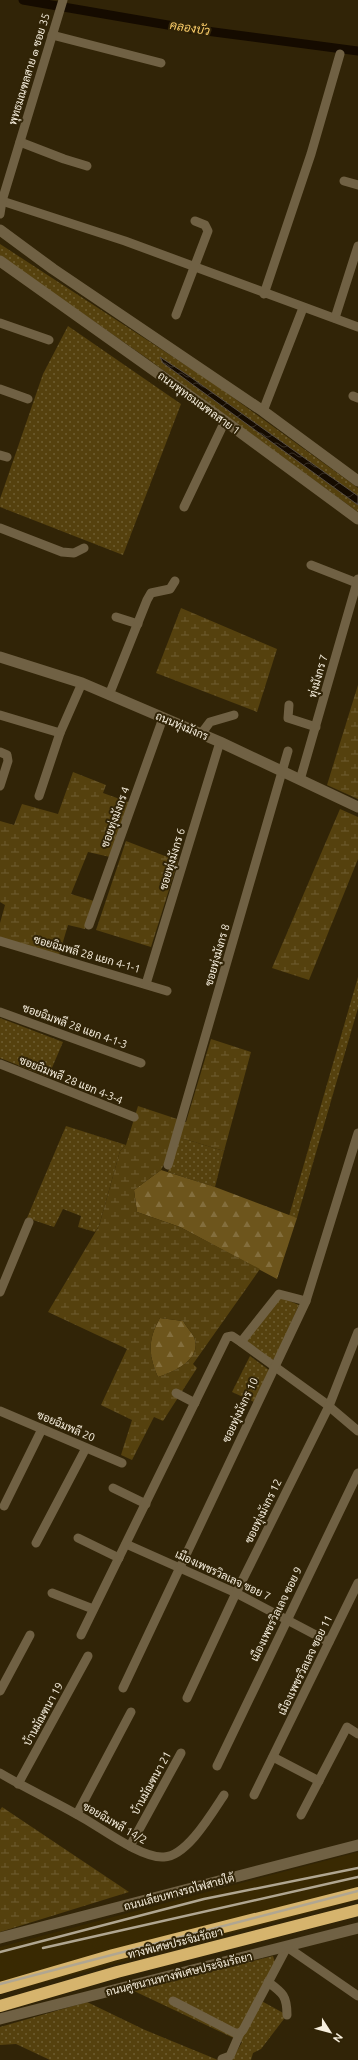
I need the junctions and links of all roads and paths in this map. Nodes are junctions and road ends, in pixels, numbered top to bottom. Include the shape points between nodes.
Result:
1 (63, 0) edge
2 (52, 35) junction
3 (340, 54) dead end
4 (161, 63) dead end
5 (20, 142) junction
6 (87, 166) dead end
7 (344, 181) dead end
8 (358, 184) edge
9 (2, 201) junction
10 (0, 214) edge
11 (195, 221) dead end
12 (0, 230) edge
13 (0, 238) edge
14 (358, 246) edge
15 (0, 261) edge
16 (195, 268) junction
17 (53, 269) junction
18 (0, 270) edge
19 (39, 290) junction
20 (264, 294) junction
21 (303, 308) junction
22 (176, 315) dead end
23 (335, 318) junction
24 (0, 323) edge
25 (358, 327) edge
26 (49, 340) dead end
27 (0, 389) edge
28 (28, 399) dead end
29 (263, 411) junction
30 (225, 421) junction
31 (358, 481) edge
32 (184, 507) dead end
33 (358, 519) edge
34 (0, 528) edge
35 (84, 548) dead end
36 (311, 565) dead end
37 (175, 581) dead end
38 (357, 581) edge
39 (116, 616) dead end
40 (138, 624) junction
41 (0, 657) edge
42 (82, 683) junction
43 (109, 695) junction
44 (289, 705) dead end
45 (0, 715) edge
46 (234, 715) dead end
47 (163, 718) junction
48 (316, 727) junction
49 (60, 733) junction
50 (201, 734) junction
51 (220, 742) junction
52 (288, 751) dead end
53 (0, 752) edge
54 (283, 771) junction
55 (300, 780) junction
56 (0, 786) edge
57 (39, 796) dead end
58 (358, 807) edge
59 (89, 925) dead end
60 (0, 941) edge
61 (146, 984) junction
62 (167, 991) dead end
63 (0, 1012) edge
64 (141, 1063) dead end
65 (0, 1064) edge
66 (134, 1117) dead end
67 (358, 1133) edge
68 (168, 1165) dead end
69 (30, 1222) dead end
70 (0, 1292) edge
71 (306, 1301) junction
72 (358, 1332) edge
73 (241, 1342) junction
74 (274, 1367) junction
75 (176, 1393) dead end
76 (195, 1403) junction
77 (329, 1406) junction
78 (0, 1411) edge
79 (42, 1429) junction
80 (358, 1431) edge
81 (86, 1448) junction
82 (122, 1463) dead end
83 (358, 1473) edge
84 (113, 1488) dead end
85 (146, 1504) junction
86 (4, 1506) dead end
87 (78, 1538) dead end
88 (36, 1543) dead end
89 (126, 1544) junction
90 (119, 1558) junction
91 (179, 1567) junction
92 (358, 1584) edge
93 (52, 1593) dead end
94 (236, 1593) junction
95 (93, 1609) junction
96 (287, 1619) junction
97 (81, 1634) dead end
98 (30, 1635) dead end
99 (329, 1642) junction
100 (88, 1656) dead end
101 (123, 1688) dead end
102 (0, 1691) edge
103 (186, 1698) dead end
104 (131, 1712) dead end
105 (358, 1734) edge
106 (181, 1753) dead end
107 (273, 1757) junction
108 (217, 1766) dead end
109 (0, 1773) edge
110 (319, 1781) junction
111 (18, 1784) junction
112 (224, 1795) dead end
113 (254, 1795) dead end
114 (77, 1814) junction
115 (301, 1815) dead end
116 (358, 1845) edge
117 (130, 1846) junction
118 (358, 1893) edge
119 (358, 1910) edge
120 (358, 1928) edge
121 (0, 1938) edge
122 (287, 1947) junction
123 (268, 1982) junction
124 (0, 1988) edge
125 (358, 1996) edge
126 (173, 2001) dead end
127 (0, 2006) edge
128 (288, 2015) dead end
129 (0, 2019) edge
130 (240, 2033) junction
131 (222, 2059) dead end

1 - 2 street, พุทธมณฑลสาย ๑ ซอย 35
2 - 4 street
2 - 5 street, พุทธมณฑลสาย ๑ ซอย 35
3 - 20 street via 311,154
5 - 6 street
5 - 9 street, พุทธมณฑลสาย ๑ ซอย 35
7 - 8 street
9 - 10 street, พุทธมณฑลสาย ๑ ซอย 35
9 - 16 street
11 - 16 street via 205,225 208,231
12 - 17 main road
13 - 17 main road
14 - 23 street
15 - 19 main road, ถนนพุทธมณฑลสาย 1
16 - 20 street
16 - 22 street
17 - 29 main road
18 - 19 main road, ถนนพุทธมณฑลสาย 1
19 - 30 main road, ถนนพุทธมณฑลสาย 1
20 - 21 street
21 - 23 street
21 - 29 street
23 - 25 street
24 - 26 street
27 - 28 street
29 - 31 main road
30 - 32 street
30 - 33 main road, ถนนพุทธมณฑลสาย 1
34 - 35 street via 62,552 74,553
36 - 38 street
37 - 40 street via 167,591 151,593
38 - 48 street, ทุ่งมังกร 7
39 - 40 street
40 - 43 street
41 - 42 main road, ถนนทุ่งมังกร
42 - 43 main road, ถนนทุ่งมังกร
42 - 49 street
43 - 47 main road, ถนนทุ่งมังกร
44 - 48 street via 288,718
45 - 49 street
46 - 50 street via 210,722
47 - 50 main road, ถนนทุ่งมังกร
47 - 59 street, ซอยทุ่งมังกร 4
48 - 55 street, ทุ่งมังกร 7
49 - 57 street
50 - 51 main road, ถนนทุ่งมังกร
51 - 54 main road, ถนนทุ่งมังกร
51 - 61 street, ซอยทุ่งมังกร 6
52 - 54 street, ซอยทุ่งมังกร 8
53 - 56 street via 8,755 8,761
54 - 55 main road, ถนนทุ่งมังกร
54 - 68 street, ซอยทุ่งมังกร 8
55 - 58 main road, ถนนทุ่งมังกร
60 - 61 street, ซอยฉิมพลี 28 แยก 4-1-1
61 - 62 street, ซอยฉิมพลี 28 แยก 4-1-1
63 - 64 street, ซอยฉิมพลี 28 แยก 4-1-3
65 - 66 street, ซอยฉิมพลี 28 แยก 4-3-4
67 - 71 street, ซอยทุ่งมังกร 10
69 - 70 street
71 - 73 street via 279,1294
71 - 74 street, ซอยทุ่งมังกร 10
72 - 77 street, ซอยทุ่งมังกร 12
73 - 74 street
73 - 76 street via 232,1336 227,1337
74 - 77 street
74 - 91 street, ซอยทุ่งมังกร 10
75 - 76 street
76 - 85 street
77 - 80 street
77 - 94 street, ซอยทุ่งมังกร 12
78 - 79 street, ซอยฉิมพลี 20
79 - 81 street, ซอยฉิมพลี 20
79 - 86 street
81 - 82 street, ซอยฉิมพลี 20
81 - 88 street
83 - 96 street, เมืองเพชรวิลเลจ ซอย 9
84 - 85 street
85 - 89 street
87 - 90 street
89 - 90 street
89 - 91 street, เมืองเพชรวิลเลจ ซอย 7
90 - 95 street
91 - 94 street, เมืองเพชรวิลเลจ ซอย 7
91 - 101 street, ซอยทุ่งมังกร 10
92 - 99 street, เมืองเพชรวิลเลจ ซอย 11
93 - 95 street
94 - 96 street, เมืองเพชรวิลเลจ ซอย 7
94 - 103 street, ซอยทุ่งมังกร 12
95 - 97 street
96 - 99 street, เมืองเพชรวิลเลจ ซอย 7
96 - 108 street, เมืองเพชรวิลเลจ ซอย 9
98 - 102 street
99 - 107 street, เมืองเพชรวิลเลจ ซอย 11
100 - 111 street, บ้านมัณฑนา 19
104 - 114 street
105 - 110 street via 347,1727
106 - 117 street, บ้านมัณฑนา 21
107 - 110 street
107 - 113 street, เมืองเพชรวิลเลจ ซอย 11
109 - 111 street, ซอยฉิมพลี 14/2
110 - 115 street
111 - 114 street, ซอยฉิมพลี 14/2
112 - 117 street, ซอยฉิมพลี 14/2 via 206,1823 184,1848 165,1857 145,1854
114 - 117 street, ซอยฉิมพลี 14/2
116 - 121 main road, ถนนเลียบทางรถไฟสายใต้
118 - 124 highway, ทางพิเศษประจิมรัถยา via 113,1955
119 - 127 highway, ทางพิเศษประจิมรัถยา via 117,1972
120 - 122 main road, ถนนคู่ขนานทางพิเศษประจิมรัถยา
122 - 123 street
122 - 125 street
122 - 129 main road, ถนนคู่ขนานทางพิเศษประจิมรัถยา
123 - 128 street via 286,1998
123 - 130 street
126 - 130 street
130 - 131 street via 230,2056

